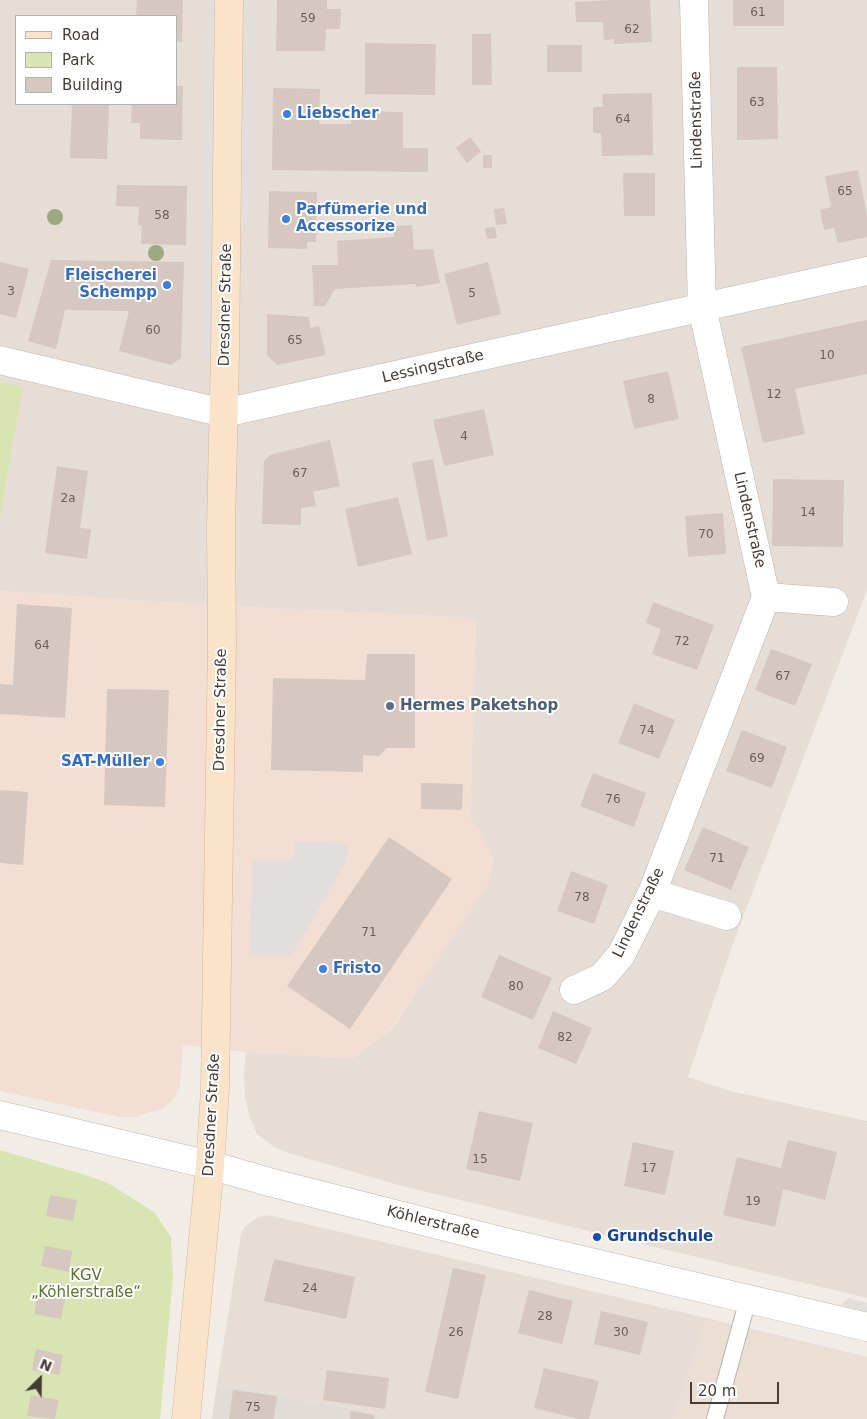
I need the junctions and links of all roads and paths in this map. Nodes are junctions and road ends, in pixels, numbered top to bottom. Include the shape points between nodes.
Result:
1 (229, 0) edge
2 (694, 0) edge
3 (867, 271) edge
4 (702, 307) junction
5 (0, 360) edge
6 (224, 413) junction
7 (766, 597) junction
8 (834, 602) dead end
9 (652, 893) junction
10 (727, 916) dead end
11 (574, 990) dead end
12 (0, 1115) edge
13 (210, 1165) junction
14 (748, 1299) junction
15 (867, 1327) edge
16 (186, 1419) edge
17 (715, 1419) edge

1 - 6 main road, Dresdner Straße
2 - 4 street, Lindenstraße
3 - 4 street, Lessingstraße
4 - 6 street, Lessingstraße
4 - 7 street, Lindenstraße
5 - 6 street, Lessingstraße
6 - 13 main road, Dresdner Straße via 215,1071
7 - 8 street
7 - 9 street, Lindenstraße
9 - 10 street
9 - 11 street, Lindenstraße via 621,955 602,978
12 - 13 street, Köhlerstraße
13 - 14 street, Köhlerstraße via 501,1241
13 - 16 main road, Dresdner Straße
14 - 15 street, Köhlerstraße
14 - 17 lane

